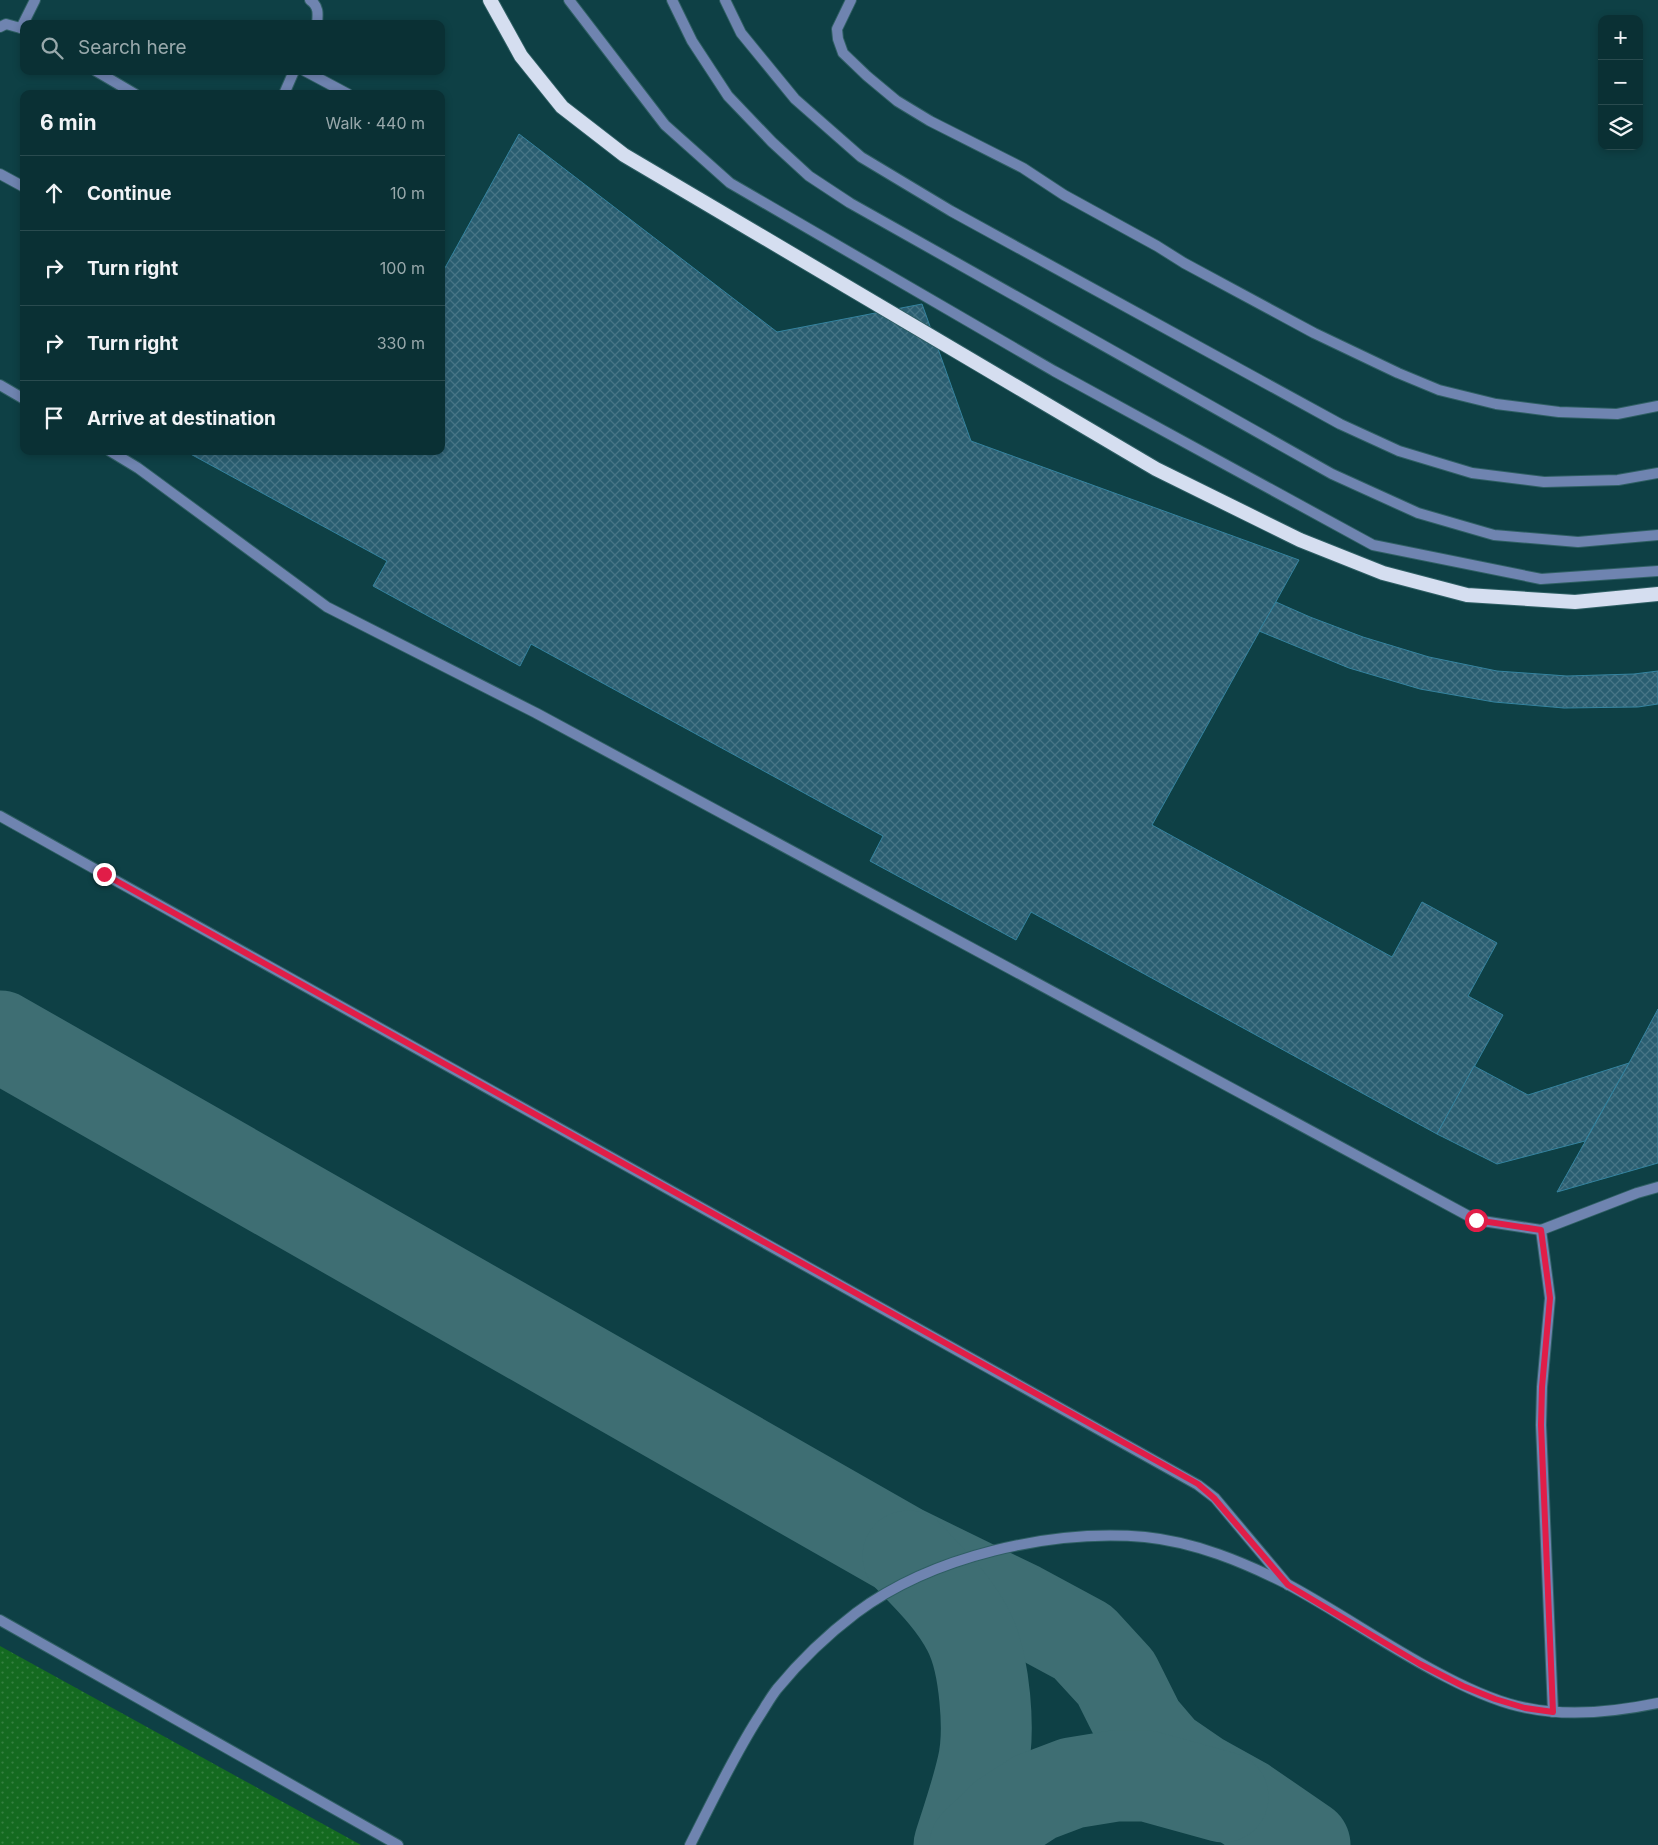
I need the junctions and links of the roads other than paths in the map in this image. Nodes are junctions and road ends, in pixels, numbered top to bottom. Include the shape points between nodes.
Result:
1 (35, 0) edge
2 (310, 0) edge
3 (490, 0) edge
4 (569, 0) edge
5 (672, 0) edge
6 (725, 0) edge
7 (850, 0) edge
8 (26, 20) edge
9 (317, 20) edge
10 (0, 26) edge
11 (20, 28) edge
12 (103, 75) edge
13 (292, 75) edge
14 (312, 75) edge
15 (128, 90) edge
16 (286, 90) edge
17 (341, 90) edge
18 (0, 174) edge
19 (20, 184) edge
20 (1, 389) edge
21 (20, 397) edge
22 (1658, 406) edge
23 (117, 455) edge
24 (1658, 473) edge
25 (1658, 536) edge
26 (1658, 571) edge
27 (1658, 594) edge
28 (0, 816) edge
29 (1658, 1187) edge
30 (1541, 1230) junction
31 (1288, 1585) junction
32 (0, 1620) edge
33 (1658, 1703) edge
34 (1553, 1712) junction
35 (398, 1845) edge
36 (690, 1845) edge

1 - 8 street
2 - 9 street via 318,12
3 - 27 highway via 521,56 562,107 624,155 1156,469 1300,540 1383,573 1466,595 1575,602
4 - 26 street via 665,125 730,183 1054,371 1374,545 1541,580
5 - 25 street via 692,41 728,96 809,176 850,203 1332,474 1418,513 1494,534 1578,542
6 - 24 street via 742,33 795,99 861,157 951,211 1340,424 1399,451 1472,473 1544,482 1618,480
7 - 22 street via 837,29 843,53 897,101 1023,168 1064,195 1314,333 1440,390 1496,404 1559,412 1617,414
10 - 11 street via 6,24
12 - 15 street
13 - 16 street
14 - 17 street
18 - 19 street
20 - 21 street
23 - 30 street via 327,607 536,713 1476,1220
28 - 31 street via 1198,1484 1214,1498
29 - 30 street
30 - 34 street via 1550,1298 1541,1425
31 - 34 street via 1463,1686 1525,1708
31 - 36 street via 1229,1558 1147,1537 1057,1538 999,1549 952,1563 900,1586 857,1612 813,1649 776,1691 742,1743
32 - 35 street
33 - 34 street via 1591,1713

